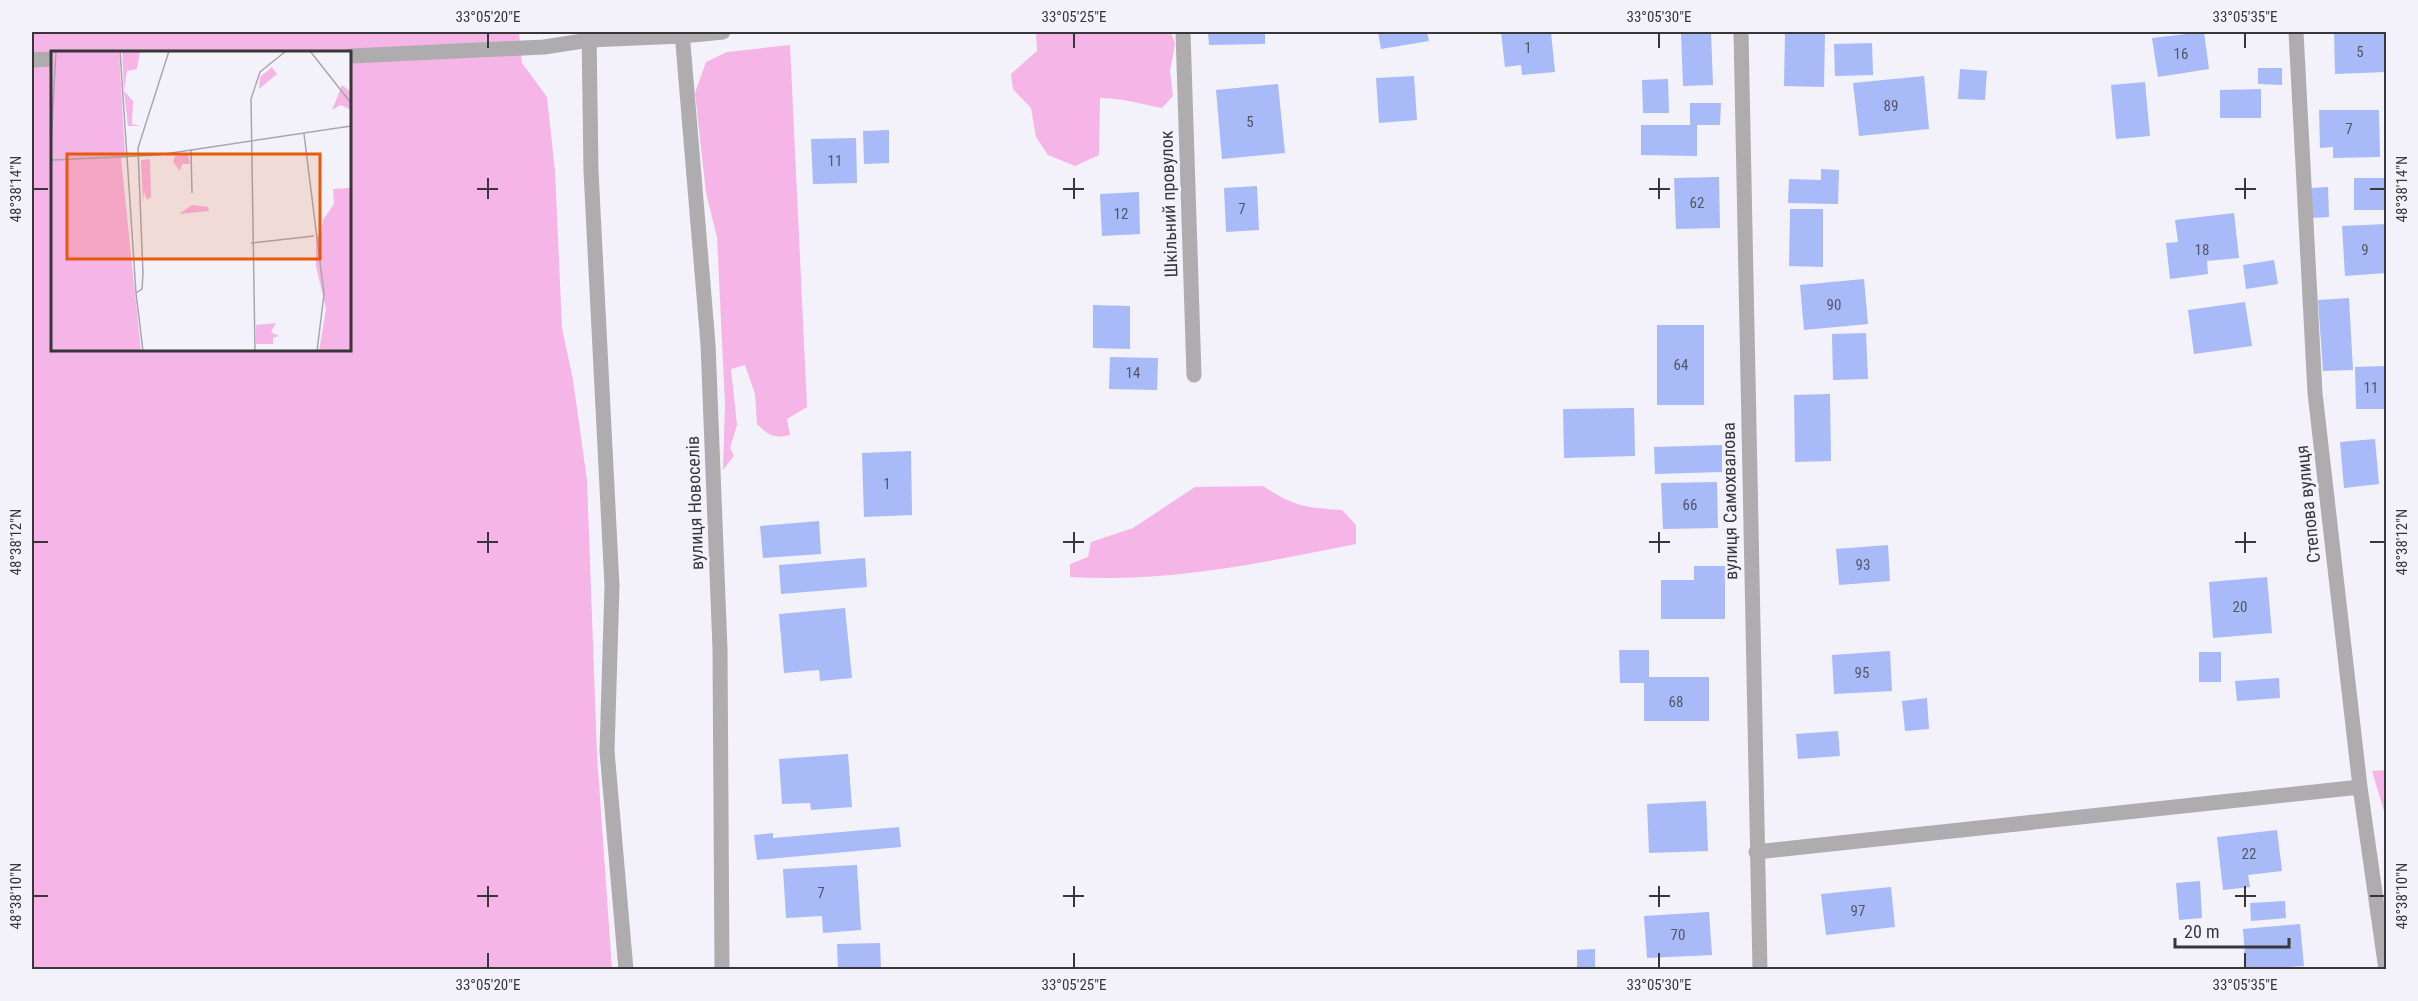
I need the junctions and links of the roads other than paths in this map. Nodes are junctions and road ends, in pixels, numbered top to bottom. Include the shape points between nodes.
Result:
1 (723, 32) edge
2 (1183, 32) edge
3 (1741, 32) edge
4 (2296, 32) edge
5 (682, 34) edge
6 (589, 36) edge
7 (351, 56) edge
8 (32, 60) edge
9 (51, 60) edge
10 (1194, 375) dead end
11 (2360, 787) junction
12 (1756, 852) junction
13 (626, 969) edge
14 (722, 969) edge
15 (1760, 969) edge
16 (2386, 969) edge

1 - 5 street
2 - 10 street, Шкільний провулок
3 - 12 street, вулиця Самохвалова
4 - 11 street, Степова вулиця via 2316,393
5 - 6 street
5 - 14 street, вулиця Новоселів via 708,344 720,649
6 - 7 street via 544,46
6 - 13 street via 591,171 612,586 607,751
8 - 9 street
11 - 12 street
11 - 16 street, Степова вулиця
12 - 15 street, вулиця Самохвалова

